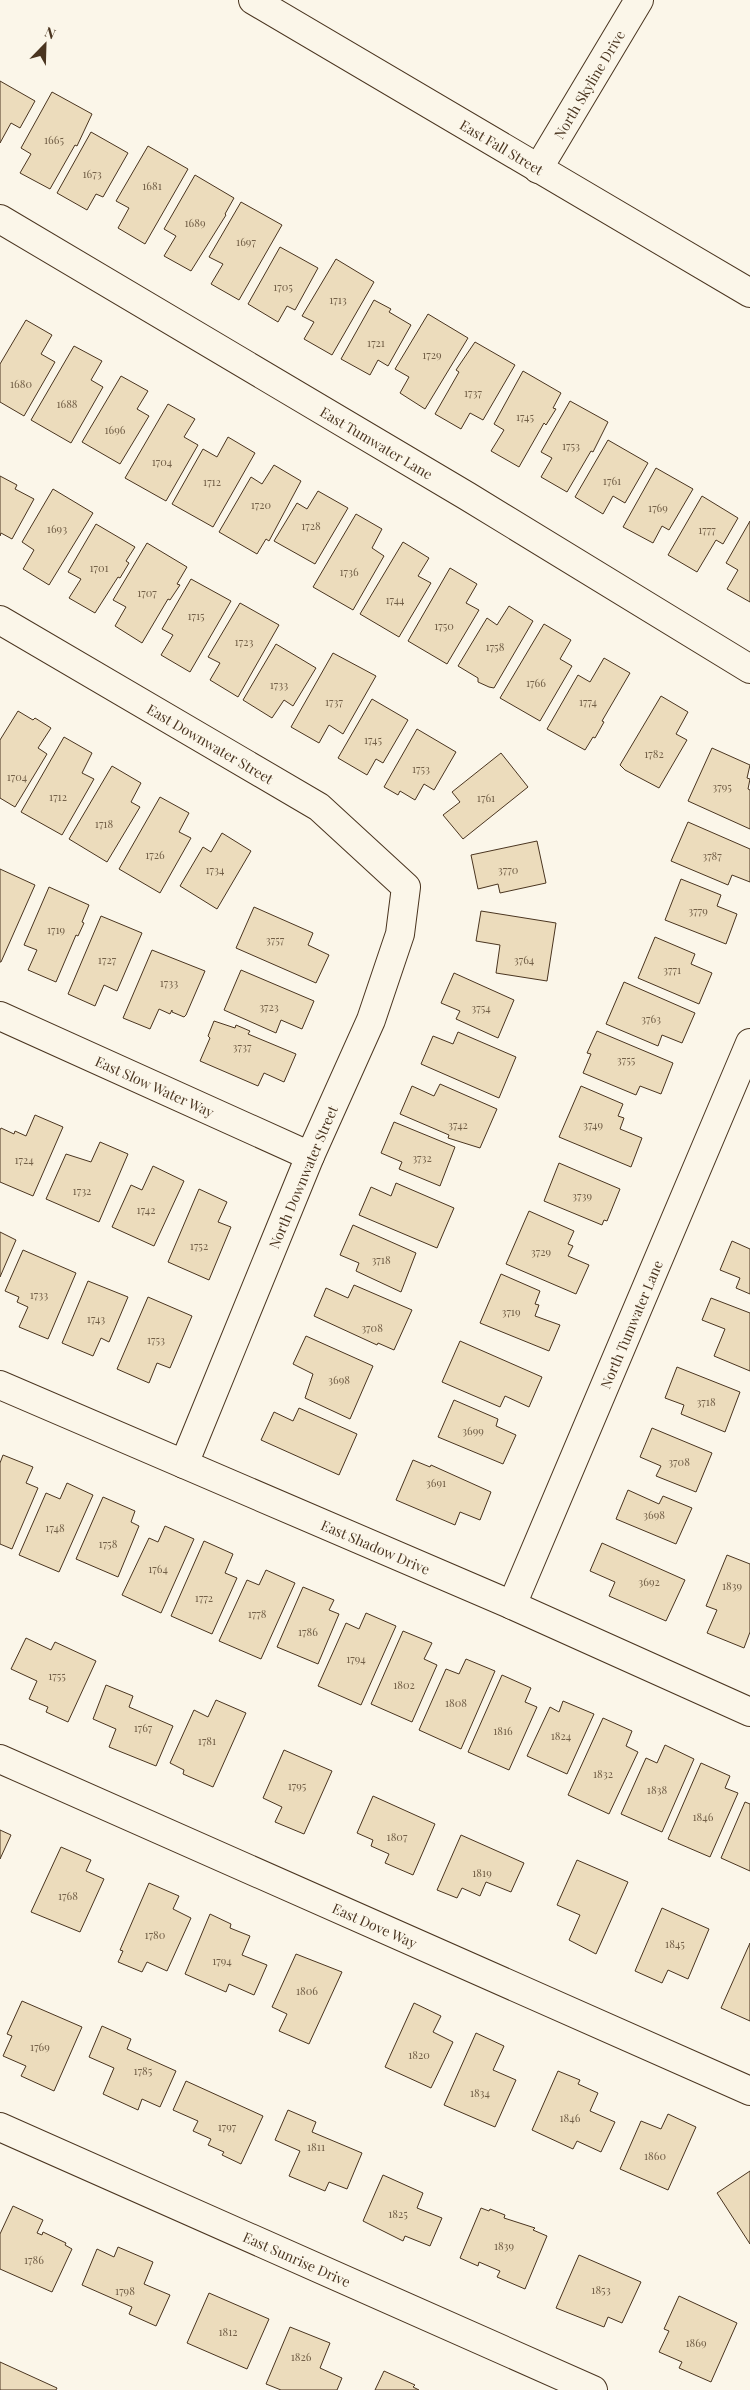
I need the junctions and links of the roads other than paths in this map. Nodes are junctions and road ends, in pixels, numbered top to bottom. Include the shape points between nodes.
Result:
1 (254, 0) edge
2 (639, 0) edge
3 (538, 169) junction
4 (0, 220) edge
5 (750, 293) edge
6 (0, 620) edge
7 (750, 669) edge
8 (406, 886) joint
9 (0, 1016) edge
10 (750, 1043) edge
11 (310, 1156) junction
12 (0, 1386) edge
13 (184, 1464) junction
14 (512, 1605) junction
15 (750, 1712) edge
16 (0, 1758) edge
17 (750, 2091) edge
18 (0, 2128) edge
19 (593, 2390) edge

1 - 3 street, East Fall Street
2 - 3 street, North Skyline Drive
3 - 5 street, East Fall Street
4 - 7 street, East Tumwater Lane via 459,491
6 - 8 street, East Downwater Street via 319,807
8 - 11 street, North Downwater Street via 400,934 371,1020
9 - 11 street, East Slow Water Way
10 - 14 street, North Tumwater Lane
11 - 13 street, North Downwater Street
12 - 13 street, East Shadow Drive
13 - 14 street, East Shadow Drive
14 - 15 street, East Shadow Drive
16 - 17 street, East Dove Way
18 - 19 street, East Sunrise Drive

